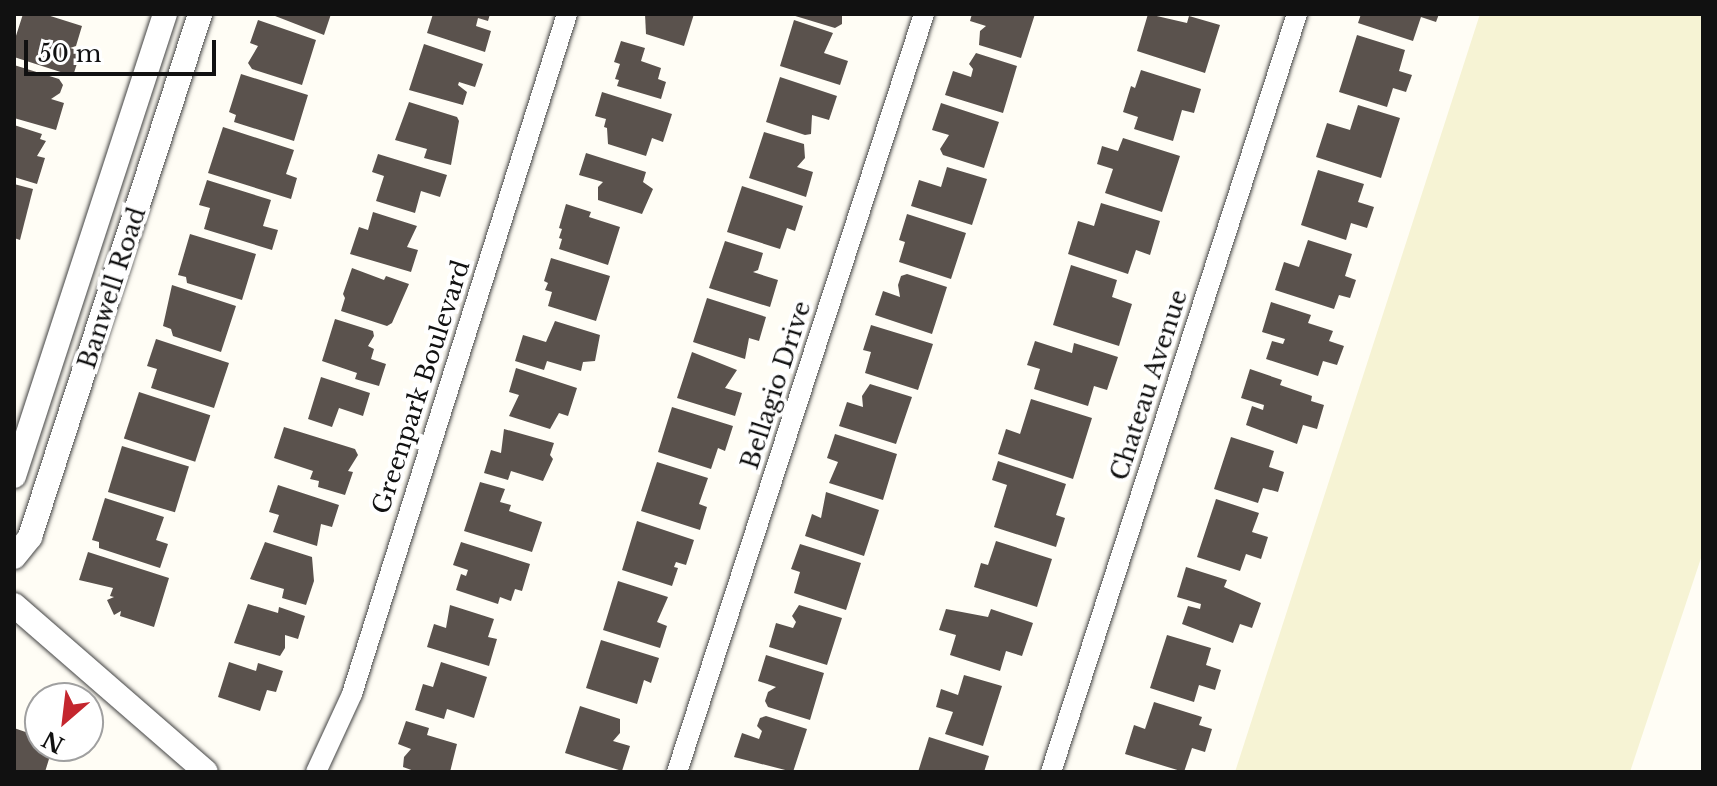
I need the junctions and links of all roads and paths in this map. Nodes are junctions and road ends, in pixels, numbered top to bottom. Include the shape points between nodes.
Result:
1 (165, 14) edge
2 (200, 14) edge
3 (567, 14) edge
4 (924, 14) edge
5 (1297, 14) edge
6 (126, 136) junction
7 (158, 146) junction
8 (14, 476) edge
9 (14, 557) edge
10 (14, 605) edge
11 (206, 772) edge
12 (316, 772) edge
13 (677, 772) edge
14 (1051, 772) edge

1 - 6 street, Banwell Road
2 - 7 street, Banwell Road
3 - 12 street, Greenpark Boulevard via 352,694
4 - 13 street, Bellagio Drive
5 - 14 street, Chateau Avenue
6 - 7 street
6 - 8 street, Banwell Road
7 - 9 street, Banwell Road via 30,537
10 - 11 street

